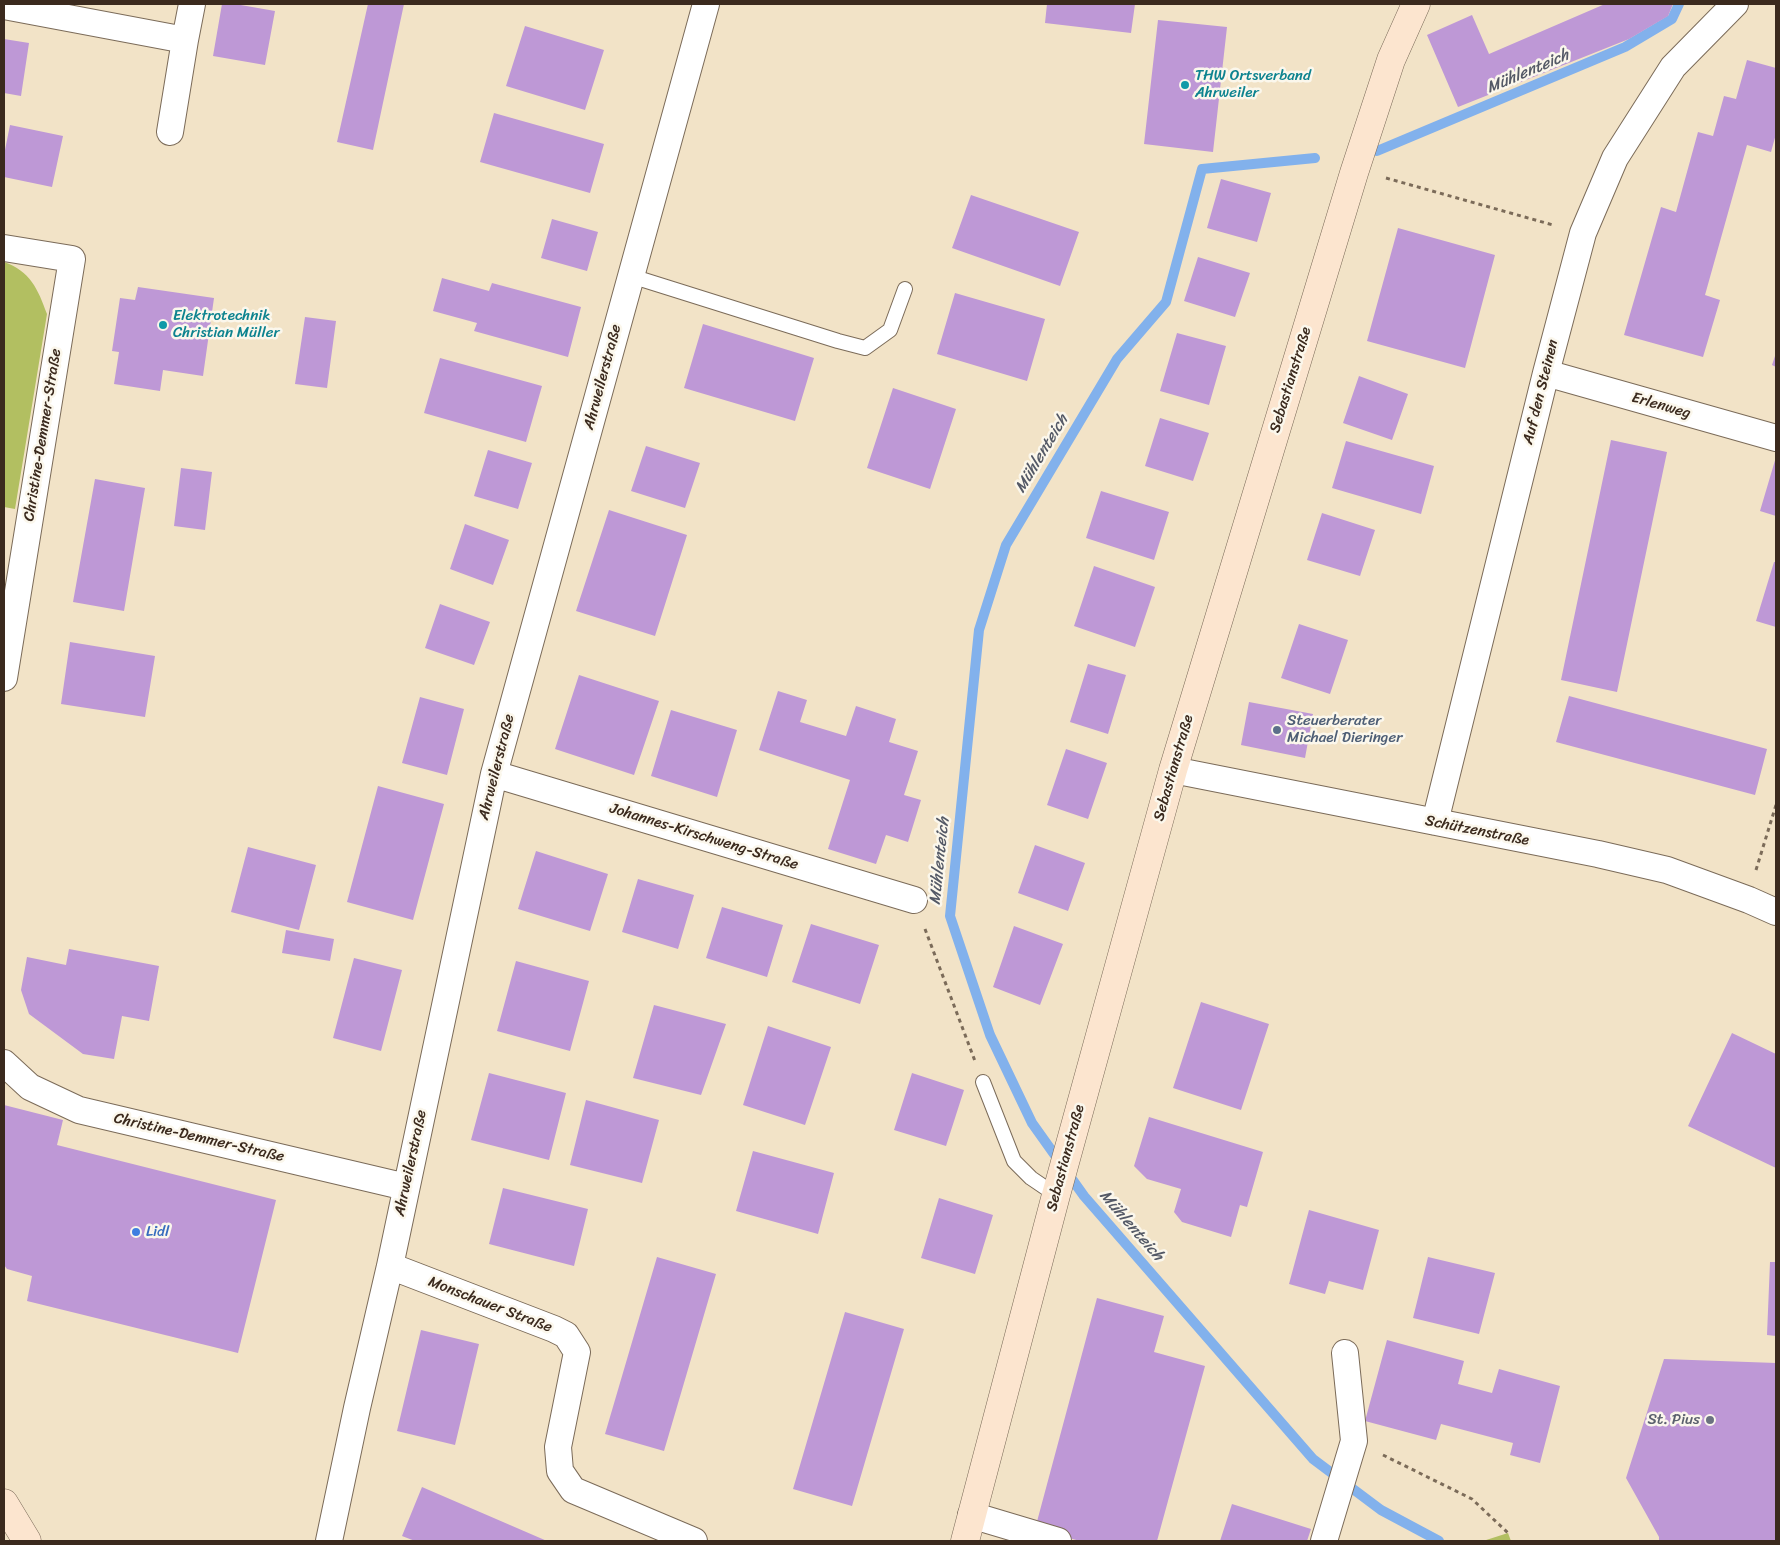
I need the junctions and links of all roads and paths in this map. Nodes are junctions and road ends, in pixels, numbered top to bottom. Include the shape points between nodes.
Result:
1 (192, 4) edge
2 (706, 4) edge
3 (1416, 4) edge
4 (1736, 4) edge
5 (4, 6) edge
6 (185, 40) junction
7 (170, 132) dead end
8 (1354, 173) junction
9 (1583, 232) junction
10 (4, 248) edge
11 (631, 276) junction
12 (905, 289) dead end
13 (1546, 373) junction
14 (1776, 438) edge
15 (4, 678) edge
16 (1173, 770) junction
17 (494, 774) junction
18 (1776, 805) edge
19 (1435, 822) junction
20 (914, 900) joint
21 (1749, 900) junction
22 (1776, 912) edge
23 (4, 1063) edge
24 (984, 1082) joint
25 (406, 1186) junction
26 (1058, 1188) junction
27 (390, 1266) junction
28 (1345, 1353) dead end
29 (1352, 1448) junction
30 (4, 1503) edge
31 (971, 1515) junction
32 (1508, 1533) dead end
33 (27, 1541) edge
34 (329, 1541) edge
35 (694, 1541) edge
36 (964, 1541) edge
37 (1058, 1541) edge
38 (1324, 1541) edge

1 - 6 street
2 - 11 street, Ahrweilerstraße
3 - 8 street, Sebastianstraße via 1391,60
4 - 9 street, Auf den Steinen via 1673,67 1615,158
5 - 6 street
6 - 7 street
8 - 9 path via 1392,178
8 - 16 street, Sebastianstraße
9 - 13 street, Auf den Steinen
10 - 15 street, Christine-Demmer-Straße via 72,260
11 - 12 lane via 865,348 890,330
11 - 17 street, Ahrweilerstraße
13 - 14 street, Erlenweg
13 - 19 street, Auf den Steinen
16 - 19 street, Schützenstraße
16 - 26 street, Sebastianstraße
17 - 20 street, Johannes-Kirschweng-Straße
17 - 25 street, Ahrweilerstraße
18 - 21 path
19 - 21 street, Schützenstraße via 1667,870
20 - 24 path
21 - 22 street, Schützenstraße
23 - 25 street, Christine-Demmer-Straße via 30,1087 79,1110
24 - 26 lane via 1014,1161 1031,1178
25 - 27 street, Ahrweilerstraße
26 - 31 street, Sebastianstraße
27 - 34 street, Ahrweilerstraße
27 - 35 street, Monschauer Straße via 566,1335 577,1352 558,1447 560,1471 573,1490
28 - 29 street
29 - 32 path via 1472,1499
29 - 38 street
30 - 33 street
31 - 36 street, Sebastianstraße
31 - 37 street

